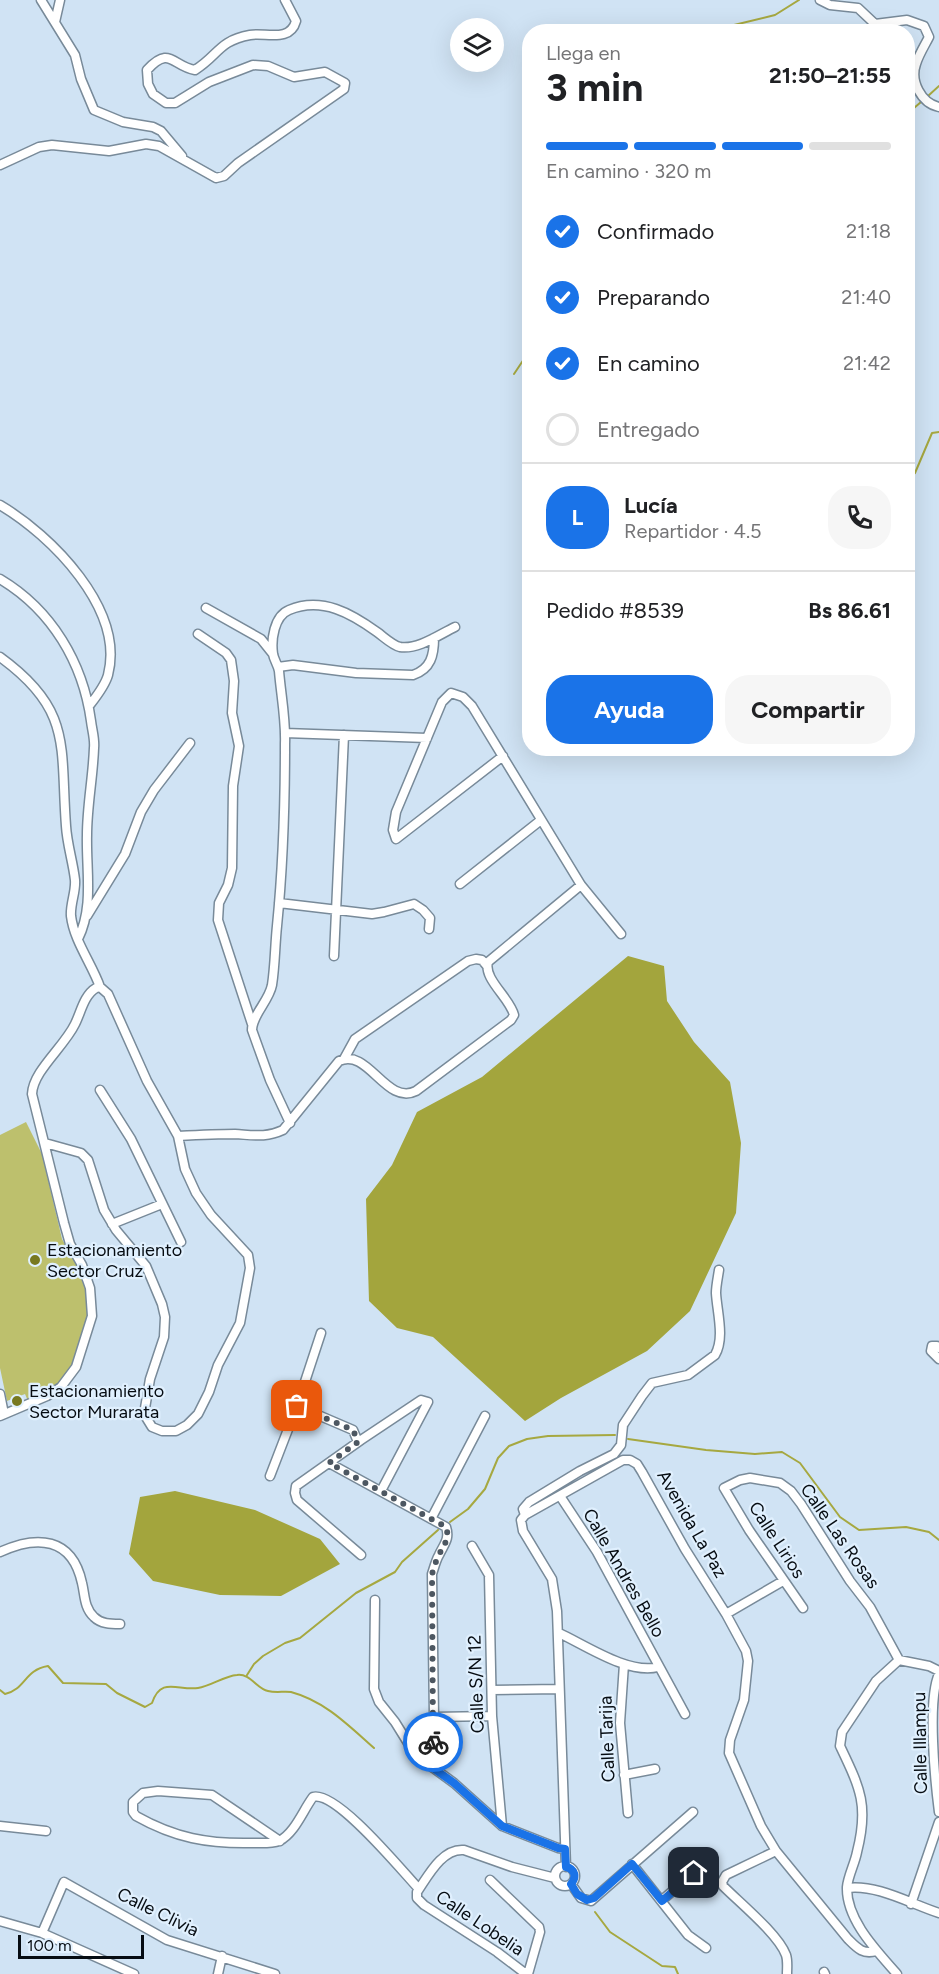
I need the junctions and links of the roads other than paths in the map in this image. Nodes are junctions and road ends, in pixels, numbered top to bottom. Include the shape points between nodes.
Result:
1 (41, 0) edge
2 (60, 0) edge
3 (285, 0) edge
4 (820, 0) edge
5 (55, 22) junction
6 (939, 107) edge
7 (186, 161) junction
8 (0, 165) edge
9 (0, 505) edge
10 (0, 579) edge
11 (206, 608) dead end
12 (455, 627) dead end
13 (198, 634) dead end
14 (434, 638) junction
15 (273, 654) junction
16 (0, 657) edge
17 (278, 668) junction
18 (89, 706) junction
19 (285, 734) junction
20 (344, 735) junction
21 (427, 738) junction
22 (190, 743) dead end
23 (503, 756) junction
24 (541, 820) junction
25 (460, 884) dead end
26 (582, 885) junction
27 (279, 903) junction
28 (336, 909) junction
29 (85, 919) junction
30 (429, 929) dead end
31 (621, 934) dead end
32 (78, 939) junction
33 (334, 956) dead end
34 (487, 966) junction
35 (100, 987) junction
36 (252, 1023) junction
37 (344, 1059) junction
38 (100, 1090) dead end
39 (290, 1123) junction
40 (178, 1136) junction
41 (45, 1143) junction
42 (162, 1204) junction
43 (112, 1224) junction
44 (181, 1242) dead end
45 (719, 1270) dead end
46 (321, 1333) dead end
47 (939, 1348) edge
48 (939, 1359) edge
49 (0, 1394) edge
50 (297, 1406) junction
51 (2, 1415) edge
52 (485, 1416) dead end
53 (358, 1442) junction
54 (329, 1463) junction
55 (270, 1476) dead end
56 (724, 1488) joint
57 (381, 1491) junction
58 (560, 1496) junction
59 (525, 1515) junction
60 (431, 1519) junction
61 (472, 1546) dead end
62 (0, 1552) edge
63 (361, 1555) dead end
64 (783, 1581) junction
65 (375, 1600) dead end
66 (803, 1608) dead end
67 (726, 1614) junction
68 (120, 1624) dead end
69 (559, 1633) junction
70 (899, 1660) junction
71 (624, 1664) junction
72 (658, 1667) junction
73 (939, 1672) edge
74 (559, 1689) junction
75 (492, 1690) junction
76 (685, 1714) dead end
77 (492, 1716) junction
78 (434, 1717) junction
79 (433, 1768) junction
80 (656, 1769) dead end
81 (624, 1775) junction
82 (693, 1812) dead end
83 (939, 1812) edge
84 (628, 1813) dead end
85 (939, 1822) edge
86 (0, 1826) edge
87 (502, 1826) junction
88 (46, 1831) dead end
89 (280, 1840) junction
90 (565, 1849) junction
91 (776, 1851) junction
92 (711, 1858) dead end
93 (632, 1864) junction
94 (566, 1867) junction
95 (555, 1878) junction
96 (490, 1880) dead end
97 (571, 1884) junction
98 (847, 1888) junction
99 (418, 1894) junction
100 (662, 1901) junction
101 (911, 1904) junction
102 (939, 1913) edge
103 (0, 1920) edge
104 (42, 1933) junction
105 (706, 1948) dead end
106 (876, 1951) junction
107 (222, 1956) junction
108 (514, 1970) edge
109 (134, 1974) edge
110 (218, 1974) edge
111 (275, 1974) edge
112 (527, 1974) edge
113 (787, 1974) edge
114 (897, 1974) edge

1 - 5 street
2 - 5 street
3 - 7 street via 296,21 288,32 233,39 195,70 164,57 147,70 153,94 166,103 175,103 209,82 253,65 268,66 294,77 326,72 345,83 344,89 224,176 216,178
4 - 6 street via 858,8 875,24 907,20 924,26 929,37 915,65 915,81 922,97
5 - 7 street via 75,55 94,110 161,131
7 - 8 street via 159,146 146,144 109,151 52,145
9 - 18 street via 33,527 66,558 101,616 110,644 110,663 108,677
10 - 18 street via 34,606 58,634 82,678
11 - 15 street via 261,639
12 - 14 street
13 - 36 street via 226,653 234,681 232,713 238,746 233,786 232,867 219,903 218,920
14 - 15 street via 401,647 336,608 298,608 286,611 276,624
14 - 17 street via 429,665 413,675 293,665
15 - 17 street
16 - 32 street via 42,696 61,738 66,824 75,880 71,914
17 - 19 street
18 - 29 street via 95,746
19 - 20 street
19 - 27 street
20 - 21 street
20 - 28 street
21 - 23 street via 442,702 452,693 457,694 472,706
21 - 23 street via 396,812 396,839
22 - 29 street via 154,790 125,854
23 - 24 street
24 - 25 street
24 - 26 street
26 - 31 street
26 - 34 street
27 - 28 street
27 - 36 street via 272,984 268,999
28 - 30 street via 372,914 414,904 430,918
28 - 33 street
29 - 32 street
32 - 35 street
34 - 37 street via 482,960 468,960 355,1039
34 - 37 street via 514,1015 416,1091 411,1094 393,1090 359,1062
35 - 40 street via 108,994 147,1081
35 - 41 street via 92,990 66,1040 33,1082 35,1113
36 - 39 street via 266,1070
37 - 39 street
38 - 42 street via 131,1139
39 - 40 street via 275,1134 256,1137
40 - 43 street via 196,1193 248,1255 250,1268 240,1323 209,1392 198,1414 176,1431 152,1427 144,1414 164,1337 165,1317 146,1266
41 - 43 street via 81,1154 88,1160
41 - 51 street via 70,1244 90,1288 92,1316 76,1367 61,1388
42 - 43 street
42 - 44 street
45 - 59 street via 716,1290 720,1336 715,1355 688,1375 652,1383 623,1425 618,1450 528,1502 523,1509
46 - 50 street
47 - 48 street via 933,1346 931,1351
49 - 51 street
50 - 53 street via 353,1430
50 - 55 street
52 - 60 street
53 - 54 street
53 - 57 street via 421,1400 428,1402
54 - 57 street
54 - 63 street via 296,1486 297,1500
56 - 64 street, Calle Lirios
56 - 70 street, Calle Las Rosas via 750,1478 780,1483 790,1491 870,1607
57 - 60 street
58 - 59 street, Avenida La Paz
58 - 67 street, Avenida La Paz via 623,1460 637,1464
58 - 72 street, Calle Andres Bello via 597,1552
59 - 69 street via 521,1520 523,1531 552,1579
60 - 78 street via 446,1527 448,1535 432,1574
61 - 75 street, Calle S/N 12 via 489,1575
62 - 68 street via 41,1541 62,1549 78,1569 86,1603 94,1617 107,1624
64 - 66 street, Calle Lirios
64 - 67 street
65 - 79 street via 376,1696 413,1751
67 - 91 street, Avenida La Paz via 748,1661 744,1700 729,1753
69 - 71 street
69 - 74 street
70 - 73 street
70 - 98 street via 876,1681 841,1736 840,1746 856,1779 864,1809
71 - 72 street
71 - 81 street, Calle Tarija via 620,1723
72 - 76 street, Calle Andres Bello
73 - 83 street, Calle Illampu via 933,1709
74 - 75 street
74 - 90 street
75 - 77 street, Calle S/N 12
77 - 78 street
77 - 87 street, Calle S/N 12
78 - 79 street
79 - 87 street
80 - 81 street
81 - 84 street, Calle Tarija
82 - 93 street
85 - 101 street
86 - 88 street
87 - 90 street
89 - 89 street via 212,1795 158,1791 143,1793 133,1802 136,1816 187,1837 222,1844
89 - 99 street, Calle Lobelia via 290,1832 313,1797 322,1797 367,1833
90 - 94 street
91 - 106 street, Avenida La Paz via 856,1947 866,1953
91 - 113 street via 726,1875 722,1882 783,1949
92 - 100 street
93 - 97 street via 591,1901 581,1898
93 - 100 street
94 - 95 street via 558,1870
94 - 97 street via 574,1874
95 - 97 street via 563,1886
95 - 99 street via 456,1849 443,1857
96 - 112 street via 539,1928
98 - 101 street via 897,1896
98 - 106 street via 855,1918
99 - 108 street, Calle Lobelia via 424,1905
100 - 105 street via 688,1935
101 - 102 street
103 - 104 street
104 - 107 street, Calle Clivia via 64,1882 167,1940
104 - 109 street
106 - 114 street
107 - 110 street
107 - 111 street, Calle Clivia
108 - 112 street, Calle Lobelia

